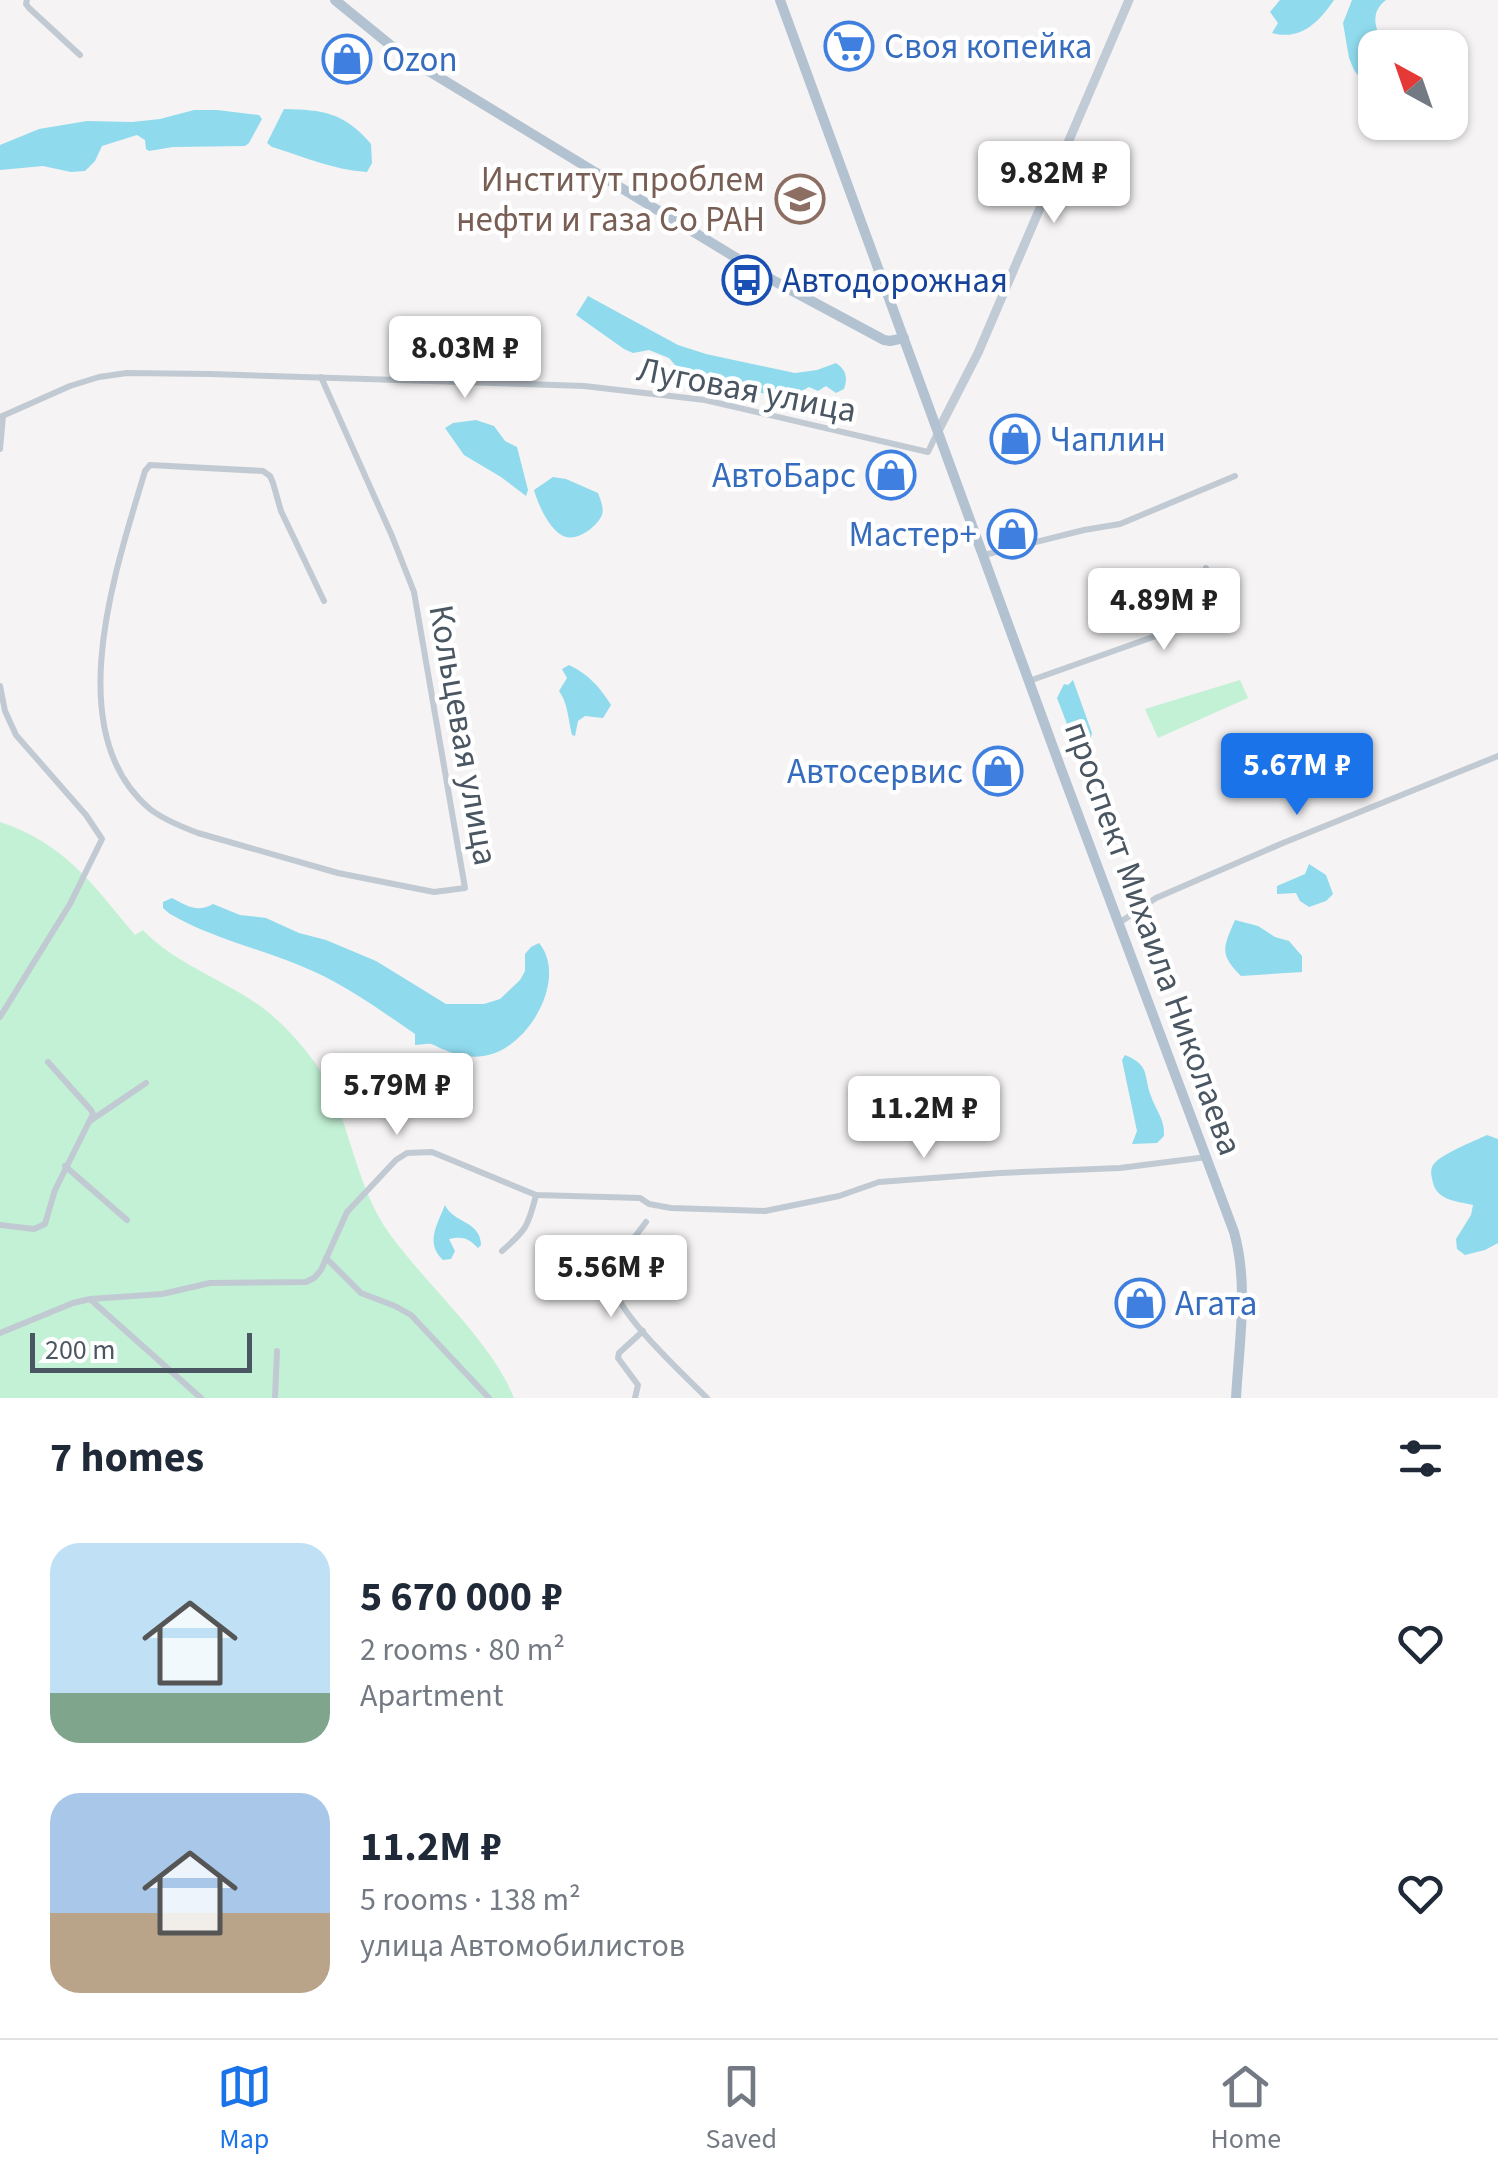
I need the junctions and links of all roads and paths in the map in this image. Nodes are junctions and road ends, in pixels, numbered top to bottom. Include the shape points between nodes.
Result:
1 (27, 0) edge
2 (335, 0) edge
3 (780, 0) edge
4 (1128, 0) edge
5 (80, 55) dead end
6 (904, 338) junction
7 (321, 377) junction
8 (2, 416) edge
9 (938, 431) junction
10 (0, 449) edge
11 (1236, 476) dead end
12 (983, 555) junction
13 (1206, 568) dead end
14 (324, 601) dead end
15 (1029, 681) junction
16 (0, 686) edge
17 (1498, 756) edge
18 (1119, 923) junction
19 (0, 1017) edge
20 (48, 1062) dead end
21 (146, 1082) dead end
22 (90, 1121) junction
23 (1207, 1157) junction
24 (66, 1166) junction
25 (536, 1196) junction
26 (127, 1220) dead end
27 (646, 1222) dead end
28 (0, 1225) edge
29 (502, 1251) dead end
30 (326, 1258) junction
31 (90, 1299) junction
32 (642, 1331) junction
33 (0, 1333) edge
34 (277, 1351) dead end
35 (201, 1398) edge
36 (275, 1398) edge
37 (490, 1398) edge
38 (635, 1398) edge
39 (707, 1398) edge
40 (1236, 1398) edge

1 - 5 street
2 - 6 main road via 407,58 776,282 884,340
3 - 6 main road, проспект Михаила Николаева
4 - 9 main road via 978,353
6 - 9 main road, проспект Михаила Николаева
7 - 8 street, Луговая улица via 128,373 70,386
7 - 9 street, Луговая улица via 653,392 928,452
7 - 14 street, Кольцевая улица via 414,592 465,888 434,892 338,873 198,833 152,810 118,767 102,713 107,621 150,465 270,476
8 - 10 street
9 - 12 main road, проспект Михаила Николаева
11 - 12 street via 1120,524
12 - 15 main road, проспект Михаила Николаева
13 - 15 street via 1215,615
15 - 18 main road, проспект Михаила Николаева
16 - 19 street via 16,736 102,839
17 - 18 street via 1156,898
18 - 23 main road, проспект Михаила Николаева
20 - 22 street via 91,1110
21 - 22 street
22 - 24 street
23 - 25 street via 879,1182 765,1211
23 - 40 main road, проспект Михаила Николаева via 1240,1258
24 - 26 street
24 - 28 street via 44,1224
25 - 29 street via 530,1223
25 - 30 street via 432,1152 407,1153 347,1212
27 - 32 street via 622,1256 614,1282
30 - 31 street via 306,1282 210,1282 162,1294
30 - 37 street via 361,1293 411,1316
31 - 33 street
31 - 35 street
32 - 38 street via 618,1358 638,1385
32 - 39 street
34 - 36 street

